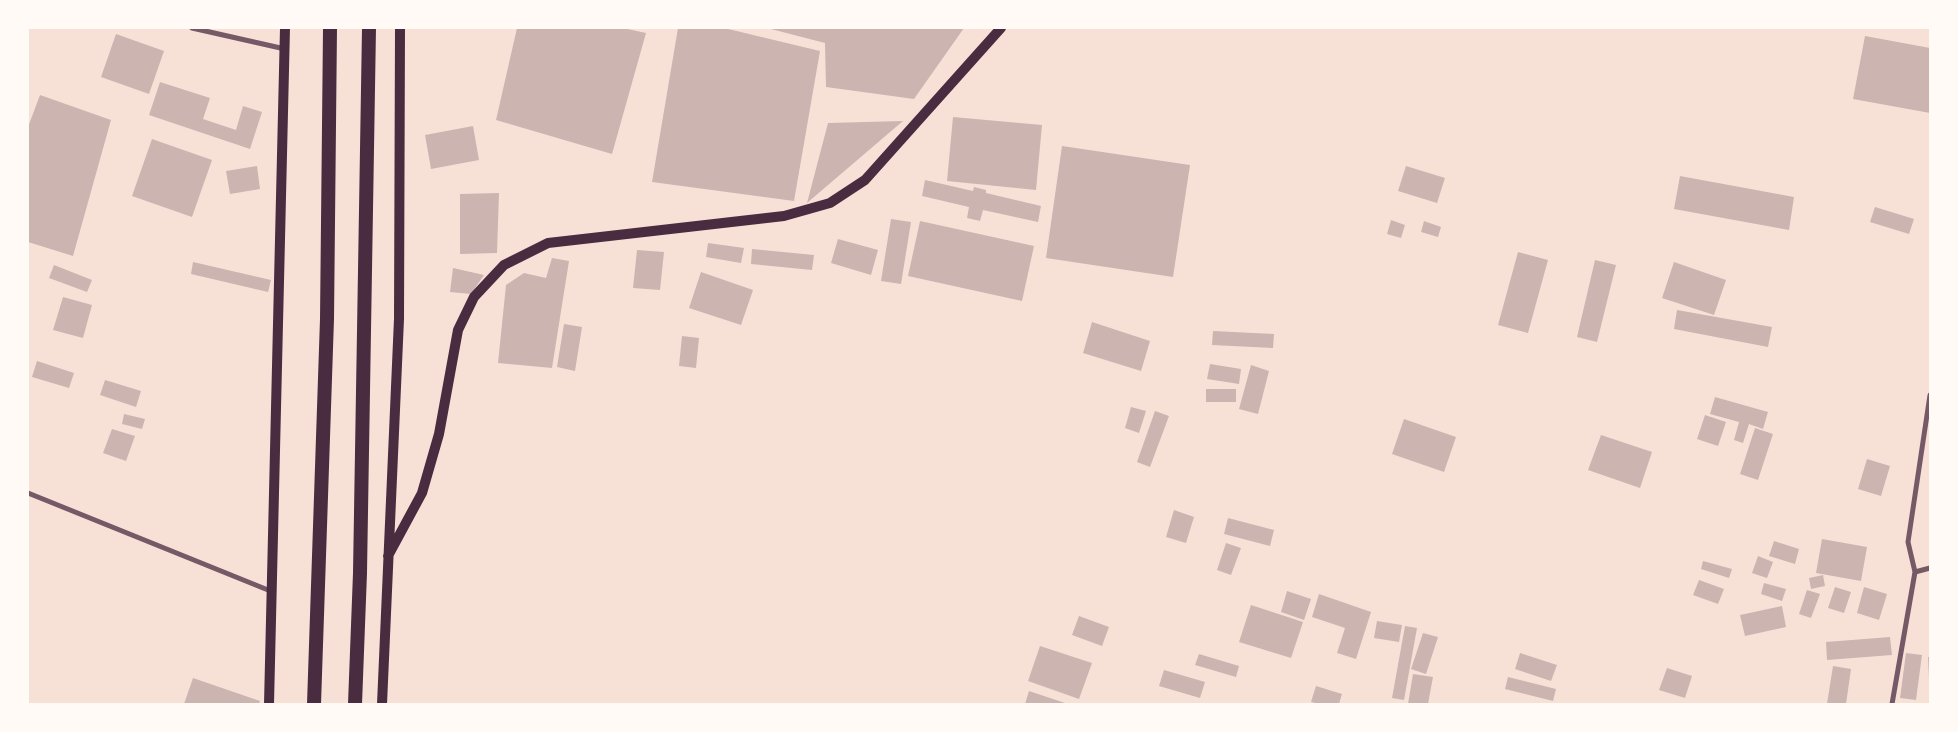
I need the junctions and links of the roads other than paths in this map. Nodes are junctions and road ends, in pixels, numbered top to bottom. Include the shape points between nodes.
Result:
1 (192, 28) edge
2 (285, 28) edge
3 (330, 28) edge
4 (369, 28) edge
5 (400, 28) edge
6 (1000, 28) edge
7 (285, 49) junction
8 (1930, 395) edge
9 (28, 493) edge
10 (388, 556) junction
11 (1930, 568) edge
12 (1915, 572) junction
13 (273, 592) junction
14 (269, 704) edge
15 (314, 704) edge
16 (355, 704) edge
17 (382, 704) edge
18 (1892, 704) edge

1 - 7 street
2 - 7 main road
3 - 15 highway via 327,319
4 - 16 highway
5 - 10 main road via 399,319
6 - 10 main road via 865,180 830,203 784,216 548,243 504,265 474,297 458,330 439,434 422,492
7 - 13 main road
8 - 12 street via 1908,542
9 - 13 street
10 - 17 main road
11 - 12 street
12 - 18 street
13 - 14 main road

